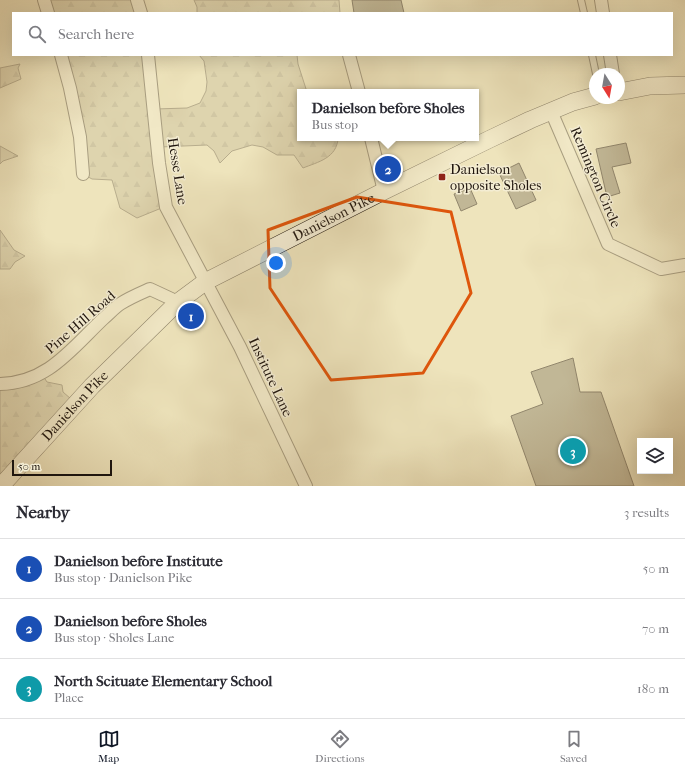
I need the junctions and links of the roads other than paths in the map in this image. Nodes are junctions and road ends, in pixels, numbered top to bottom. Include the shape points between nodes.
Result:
1 (44, 0) edge
2 (137, 0) edge
3 (581, 0) edge
4 (601, 0) edge
5 (48, 12) edge
6 (141, 12) edge
7 (584, 12) edge
8 (603, 12) edge
9 (61, 56) edge
10 (148, 56) edge
11 (349, 56) edge
12 (592, 56) edge
13 (610, 56) edge
14 (595, 68) edge
15 (612, 68) edge
16 (685, 85) edge
17 (358, 89) edge
18 (625, 91) edge
19 (589, 98) edge
20 (551, 111) junction
21 (372, 141) edge
22 (83, 174) dead end
23 (384, 191) junction
24 (685, 265) edge
25 (206, 282) junction
26 (178, 302) junction
27 (0, 384) edge
28 (1, 486) edge
29 (306, 486) edge

1 - 5 street
2 - 6 street
3 - 7 lane
4 - 8 street
9 - 22 street via 80,137
10 - 25 street, Hesse Lane via 166,207
11 - 17 street
12 - 14 lane
13 - 15 street
16 - 18 main road via 650,86
19 - 20 main road, Danielson Pike
20 - 23 main road, Danielson Pike
20 - 24 street, Remington Circle via 608,244 661,269
21 - 23 street
23 - 25 main road, Danielson Pike
25 - 26 main road, Danielson Pike
25 - 29 street, Institute Lane
26 - 27 street, Pine Hill Road via 150,288 120,304 59,362 35,378
26 - 28 main road, Danielson Pike via 92,386

